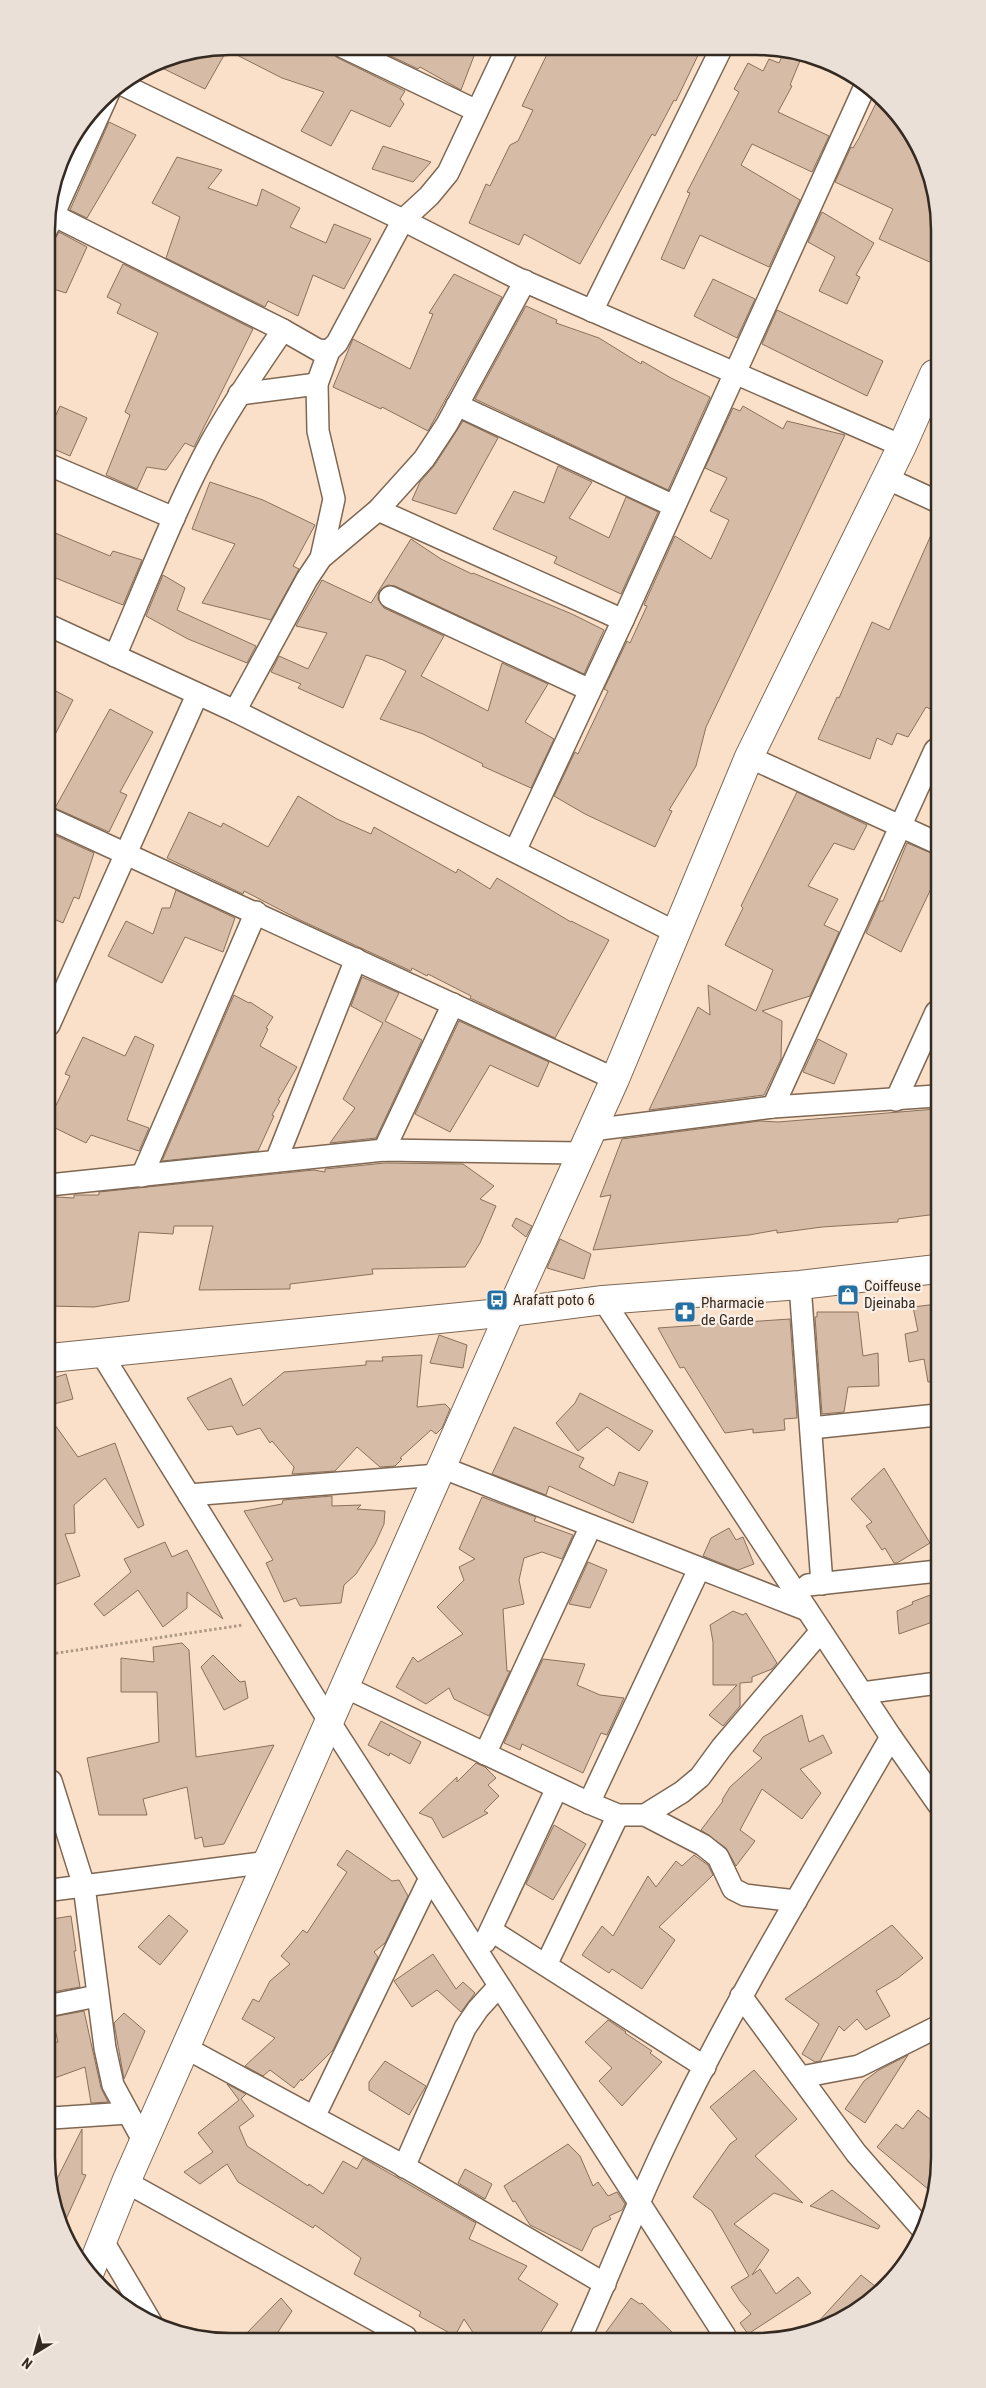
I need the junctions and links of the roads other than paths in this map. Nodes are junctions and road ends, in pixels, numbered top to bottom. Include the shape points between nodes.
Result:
1 (360, 55) edge
2 (504, 55) edge
3 (717, 55) edge
4 (129, 88) edge
5 (863, 91) edge
6 (477, 111) junction
7 (99, 114) edge
8 (56, 209) edge
9 (403, 220) junction
10 (55, 224) edge
11 (525, 282) junction
12 (592, 311) junction
13 (283, 330) junction
14 (330, 351) junction
15 (734, 374) junction
16 (931, 381) edge
17 (317, 384) junction
18 (238, 394) junction
19 (457, 405) junction
20 (902, 446) junction
21 (55, 467) edge
22 (886, 478) junction
23 (931, 499) edge
24 (674, 506) junction
25 (378, 510) junction
26 (174, 518) junction
27 (322, 558) junction
28 (390, 597) dead end
29 (623, 620) junction
30 (55, 628) edge
31 (115, 656) junction
32 (590, 690) junction
33 (197, 694) junction
34 (235, 711) junction
35 (749, 757) junction
36 (931, 759) edge
37 (55, 821) edge
38 (901, 826) junction
39 (931, 840) edge
40 (515, 851) junction
41 (126, 853) junction
42 (256, 912) junction
43 (677, 934) junction
44 (356, 959) junction
45 (453, 1004) junction
46 (55, 1012) edge
47 (931, 1023) edge
48 (615, 1079) junction
49 (931, 1096) edge
50 (896, 1100) junction
51 (773, 1107) junction
52 (587, 1141) junction
53 (384, 1150) junction
54 (276, 1162) junction
55 (142, 1176) junction
56 (55, 1185) edge
57 (931, 1270) edge
58 (800, 1285) junction
59 (602, 1300) junction
60 (510, 1312) junction
61 (101, 1353) junction
62 (55, 1358) edge
63 (931, 1416) edge
64 (811, 1428) junction
65 (440, 1471) junction
66 (189, 1495) junction
67 (591, 1526) junction
68 (699, 1569) junction
69 (931, 1573) edge
70 (822, 1584) junction
71 (791, 1586) junction
72 (807, 1610) junction
73 (821, 1631) junction
74 (931, 1684) edge
75 (344, 1687) junction
76 (862, 1693) junction
77 (330, 1721) junction
78 (891, 1738) junction
79 (485, 1754) junction
80 (557, 1788) junction
81 (55, 1794) edge
82 (931, 1794) edge
83 (588, 1803) junction
84 (618, 1815) junction
85 (645, 1816) junction
86 (268, 1862) junction
87 (430, 1878) junction
88 (84, 1886) junction
89 (55, 1890) edge
90 (796, 1901) junction
91 (492, 1931) junction
92 (478, 1954) junction
93 (546, 1965) junction
94 (499, 1986) junction
95 (97, 1996) junction
96 (741, 1996) junction
97 (55, 2004) edge
98 (931, 2030) edge
99 (186, 2048) junction
100 (705, 2067) junction
101 (801, 2078) junction
102 (128, 2113) junction
103 (314, 2117) junction
104 (55, 2118) edge
105 (144, 2142) junction
106 (404, 2167) junction
107 (126, 2182) junction
108 (639, 2204) junction
109 (918, 2224) edge
110 (103, 2241) junction
111 (91, 2264) edge
112 (605, 2284) junction
113 (144, 2311) edge
114 (399, 2333) edge
115 (582, 2333) edge
116 (723, 2333) edge

1 - 6 street
2 - 6 street
3 - 12 street
4 - 9 street
5 - 15 street
6 - 9 street via 448,173
7 - 8 street
9 - 11 street
9 - 14 street
10 - 13 street
11 - 12 street
11 - 19 street
12 - 15 street
13 - 14 street via 318,350
13 - 18 street
14 - 17 street
15 - 20 street
15 - 24 street
16 - 20 street
17 - 18 street
17 - 27 street via 318,431 334,499
18 - 26 street
19 - 24 street
19 - 25 street via 424,459
20 - 22 street
21 - 26 street
22 - 23 street
22 - 35 street
24 - 29 street
25 - 27 street
25 - 29 street
26 - 31 street
27 - 34 street via 307,579
28 - 32 street
29 - 32 street
30 - 31 street
31 - 33 street
32 - 40 street
33 - 34 street
33 - 41 street
34 - 40 street
35 - 38 street
35 - 43 street
36 - 38 street
37 - 41 street
38 - 39 street
38 - 51 street
40 - 43 street
41 - 42 street
41 - 46 street
42 - 44 street
42 - 55 street
43 - 48 street
44 - 45 street
44 - 54 street
45 - 48 street
45 - 53 street
47 - 50 street
48 - 52 street
49 - 50 street
50 - 51 street
51 - 52 street
52 - 53 street
52 - 60 street
53 - 54 street
54 - 55 street
55 - 56 street
57 - 58 street
58 - 59 street
58 - 64 street
59 - 60 street
59 - 71 street
60 - 61 street
60 - 65 street
61 - 62 street
61 - 66 street
63 - 64 street
64 - 70 street
65 - 66 street
65 - 67 street
65 - 75 street
66 - 77 street
67 - 68 street
67 - 79 street
68 - 72 street
68 - 83 street
69 - 70 street
70 - 71 street
71 - 72 street
72 - 73 street
73 - 76 street
73 - 85 street via 722,1746 700,1777
74 - 76 street
75 - 77 street
75 - 79 street
76 - 78 street
77 - 86 street
77 - 87 street
78 - 82 street
78 - 90 street
79 - 80 street
80 - 83 street
80 - 91 street
81 - 88 street
83 - 84 street
84 - 85 street
84 - 93 street
85 - 90 street via 703,1845 718,1857 734,1889 745,1895
86 - 88 street
86 - 99 street
87 - 92 street
87 - 103 street
88 - 89 street
88 - 95 street
90 - 96 street
91 - 92 street
91 - 93 street
92 - 94 street
93 - 100 street
94 - 106 street via 465,2028
94 - 108 street
95 - 97 street
95 - 102 street via 113,2085
96 - 100 street
96 - 101 street
98 - 101 street via 859,2066
99 - 103 street
99 - 105 street
100 - 108 street
101 - 109 street via 856,2153
102 - 104 street
102 - 105 street
103 - 106 street
105 - 107 street
106 - 112 street
107 - 110 street
107 - 114 street
108 - 112 street
108 - 116 street
110 - 111 street
110 - 113 street
112 - 115 street

